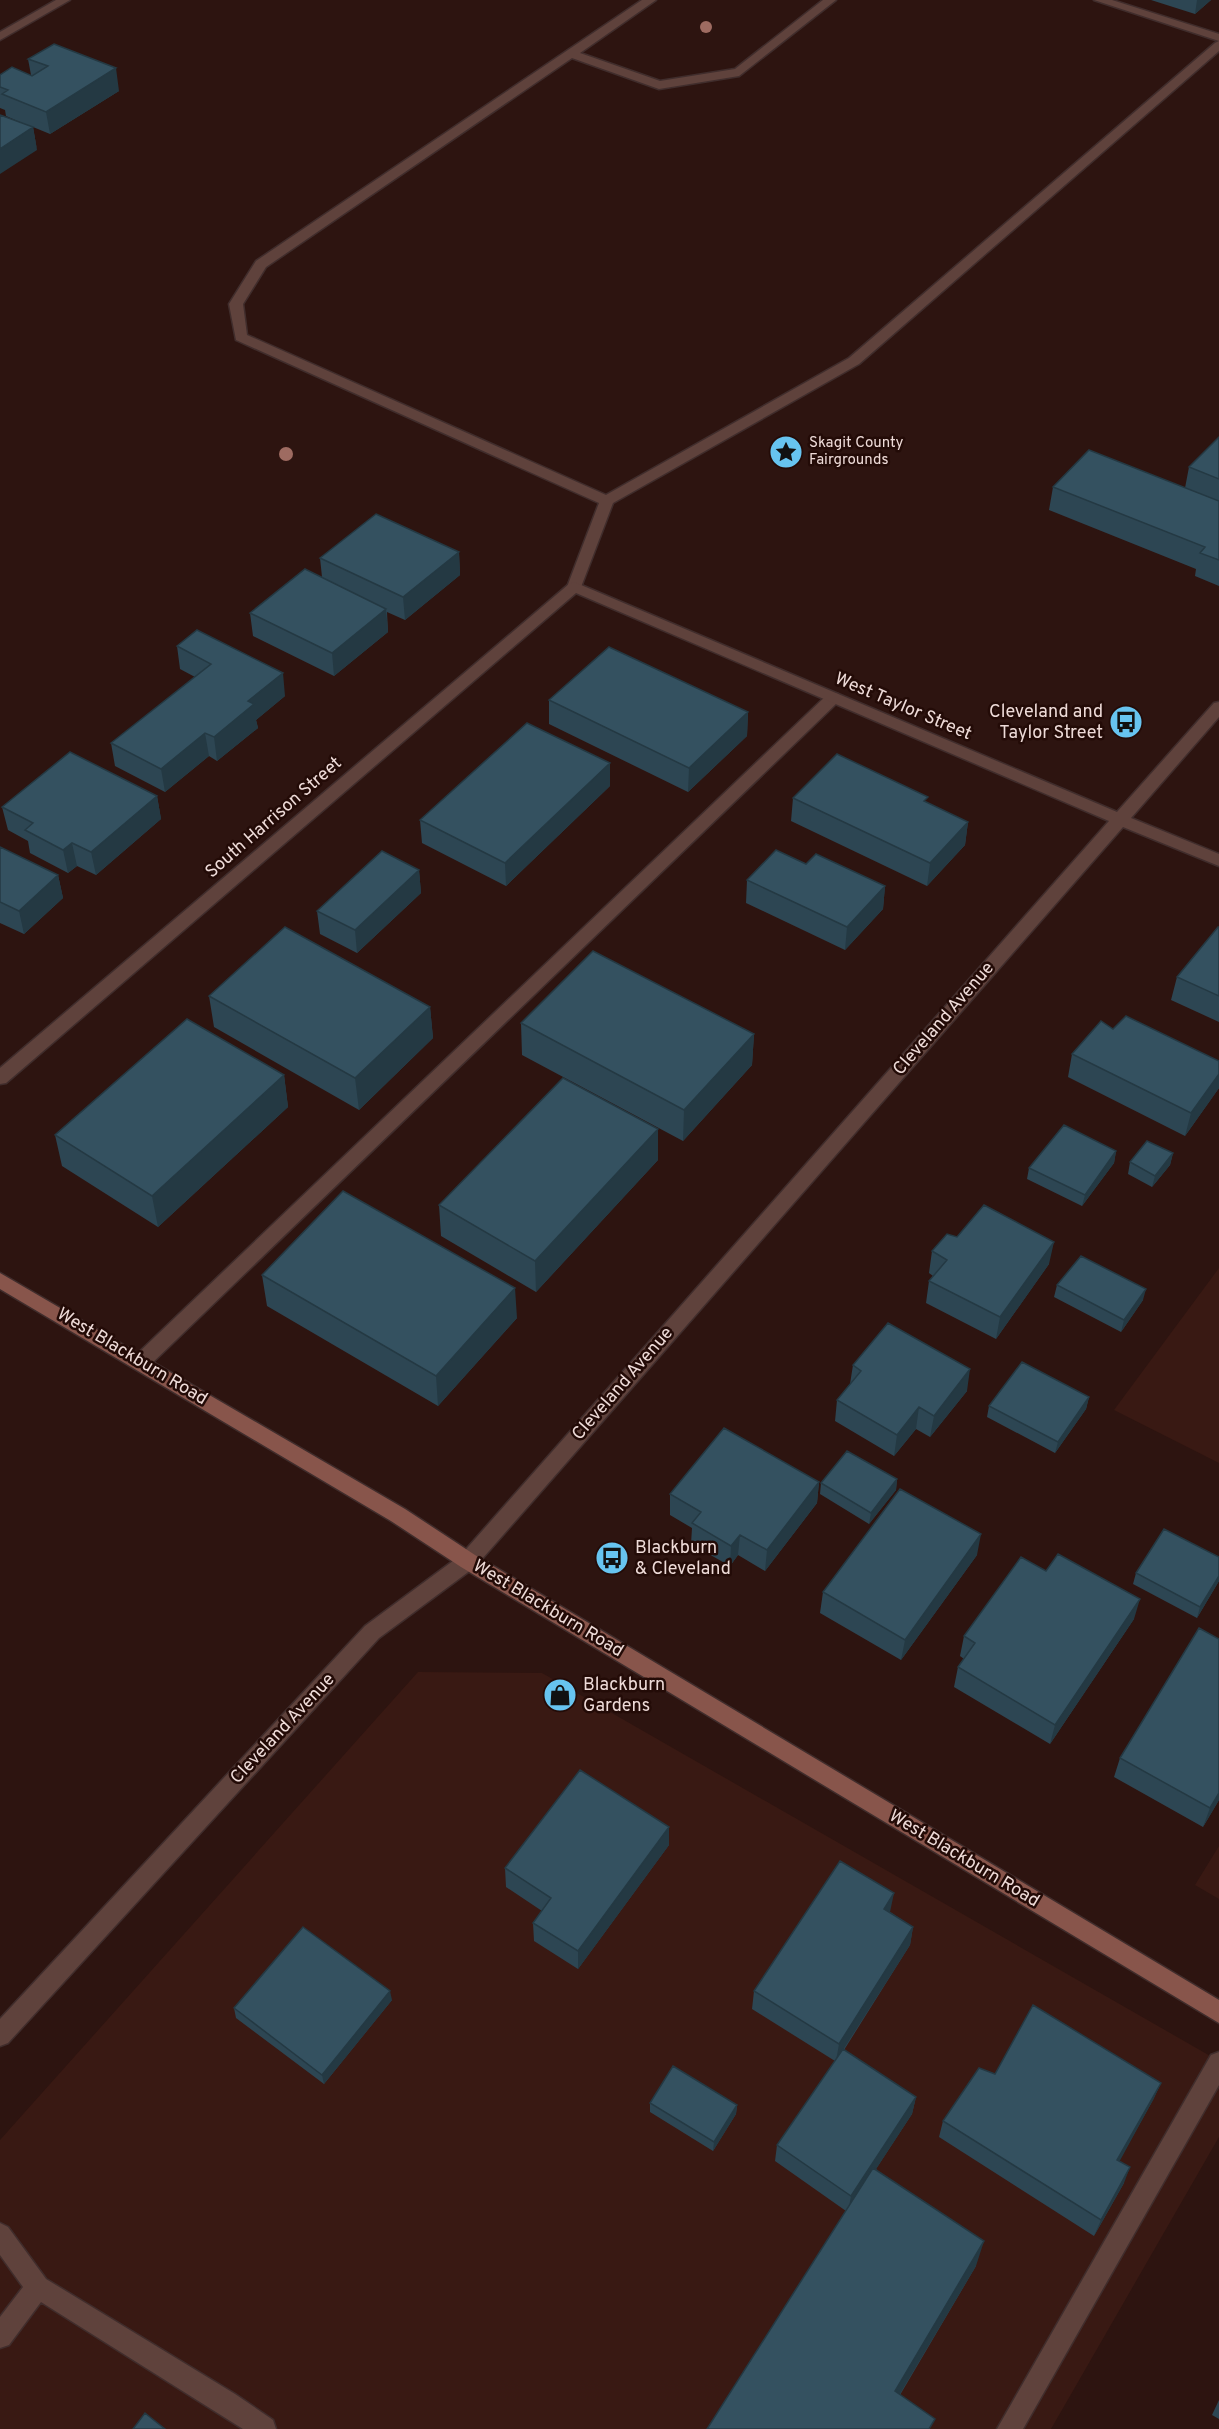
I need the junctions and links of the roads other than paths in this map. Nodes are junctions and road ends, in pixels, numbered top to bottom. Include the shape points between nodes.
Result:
1 (64, 0) edge
2 (650, 0) edge
3 (830, 0) edge
4 (1100, 0) edge
5 (0, 37) edge
6 (1219, 38) edge
7 (1219, 45) edge
8 (571, 54) junction
9 (607, 501) junction
10 (574, 587) junction
11 (833, 698) junction
12 (1219, 706) edge
13 (1120, 819) junction
14 (1219, 860) edge
15 (0, 1078) edge
16 (0, 1280) edge
17 (141, 1362) junction
18 (468, 1561) junction
19 (1219, 2012) edge
20 (0, 2035) edge
21 (1219, 2063) edge
22 (0, 2235) edge
23 (38, 2287) junction
24 (0, 2336) edge
25 (264, 2429) edge
26 (1009, 2429) edge

1 - 5 street
2 - 8 street
3 - 8 street via 739,72 659,85
4 - 6 street
7 - 9 street via 854,361
8 - 9 street via 261,264 236,304 241,337
9 - 10 street
10 - 11 street, West Taylor Street
10 - 15 street, South Harrison Street
11 - 13 street, West Taylor Street
11 - 17 street
12 - 13 street, Cleveland Avenue
13 - 14 street, West Taylor Street
13 - 18 street, Cleveland Avenue
16 - 17 street, West Blackburn Road
17 - 18 street, West Blackburn Road
18 - 19 street, West Blackburn Road
18 - 20 street, Cleveland Avenue via 372,1632
21 - 26 street
22 - 23 street
23 - 24 street
23 - 25 street

